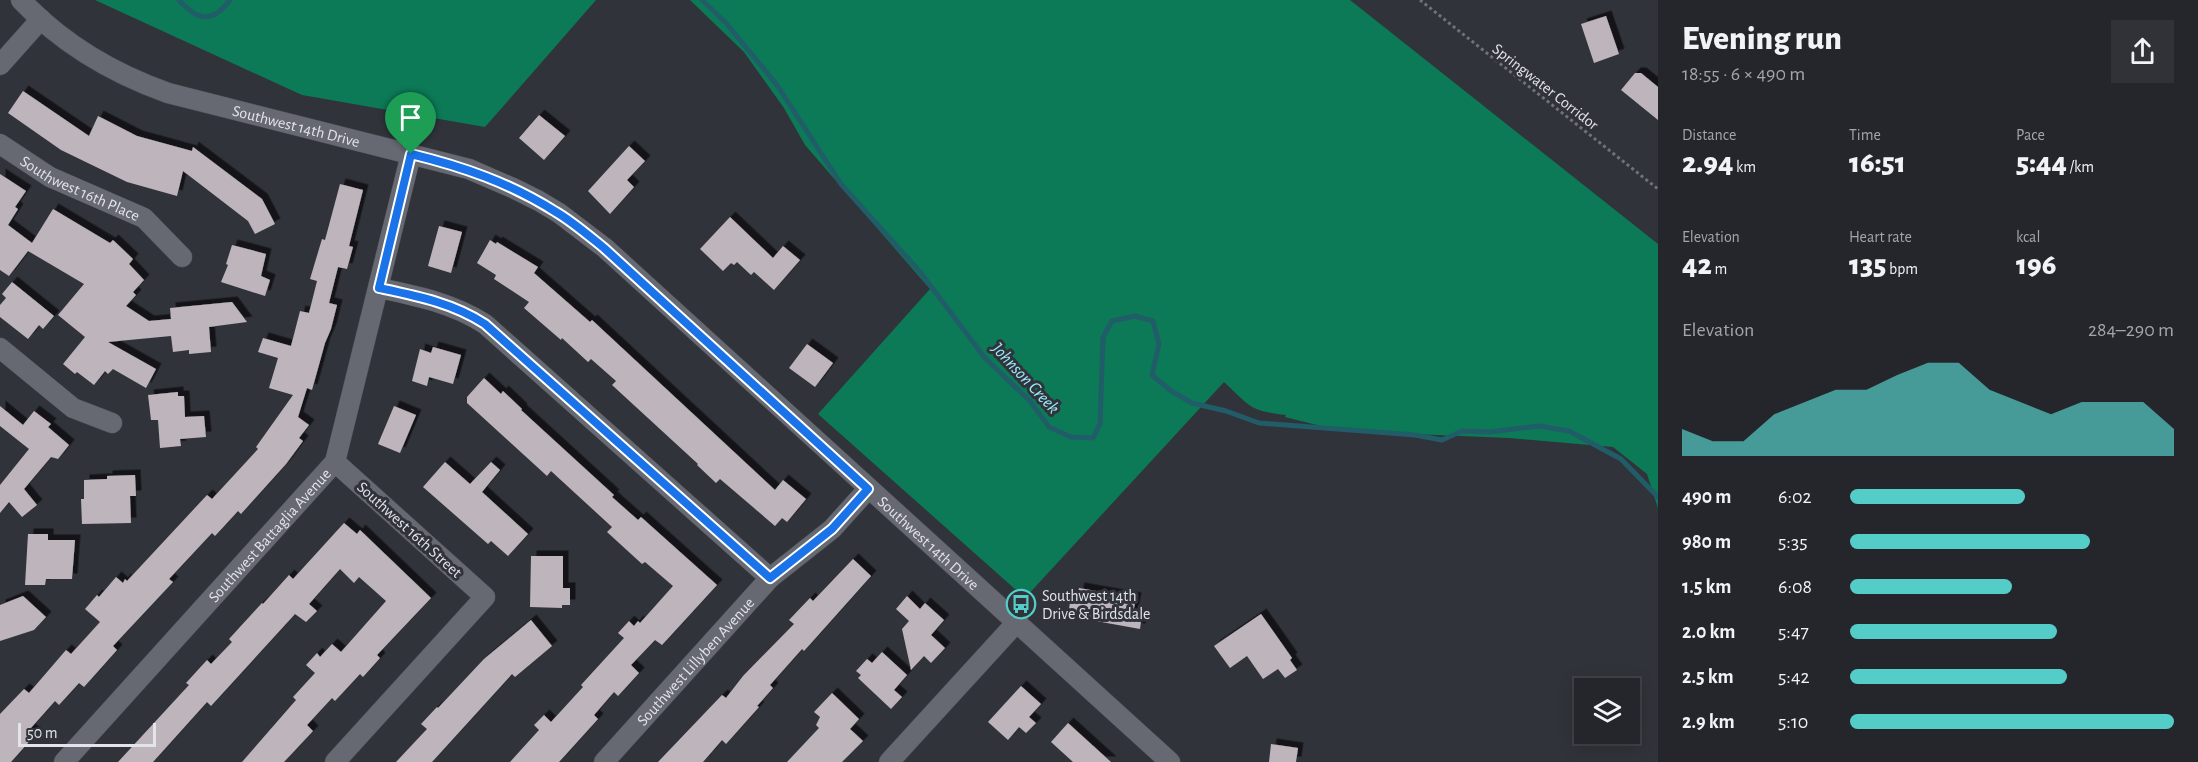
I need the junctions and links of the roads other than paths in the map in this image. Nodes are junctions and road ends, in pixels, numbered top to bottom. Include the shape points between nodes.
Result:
1 (21, 0) edge
2 (41, 19) junction
3 (0, 65) edge
4 (0, 144) edge
5 (411, 154) junction
6 (182, 257) dead end
7 (379, 288) junction
8 (0, 348) edge
9 (112, 423) dead end
10 (334, 462) junction
11 (868, 489) junction
12 (770, 578) junction
13 (1016, 623) junction
14 (64, 762) edge
15 (334, 762) edge
16 (604, 762) edge
17 (889, 762) edge
18 (1170, 762) edge

1 - 2 street, Southwest 14th Drive
2 - 3 street
2 - 5 street, Southwest 14th Drive via 90,57 159,90
4 - 6 street, Southwest 16th Place via 50,177 144,218
5 - 7 street, Southwest Battaglia Avenue
5 - 11 street, Southwest 14th Drive via 485,175 559,213 604,248
7 - 10 street, Southwest Battaglia Avenue
7 - 12 street via 431,299 485,324
8 - 9 street via 73,408
10 - 14 street, Southwest Battaglia Avenue
10 - 15 street, Southwest 16th Street via 485,597
11 - 12 street, Southwest Lillyben Avenue via 832,529
11 - 13 street, Southwest 14th Drive
12 - 16 street, Southwest Lillyben Avenue
13 - 17 street
13 - 18 street, Southwest 14th Drive

